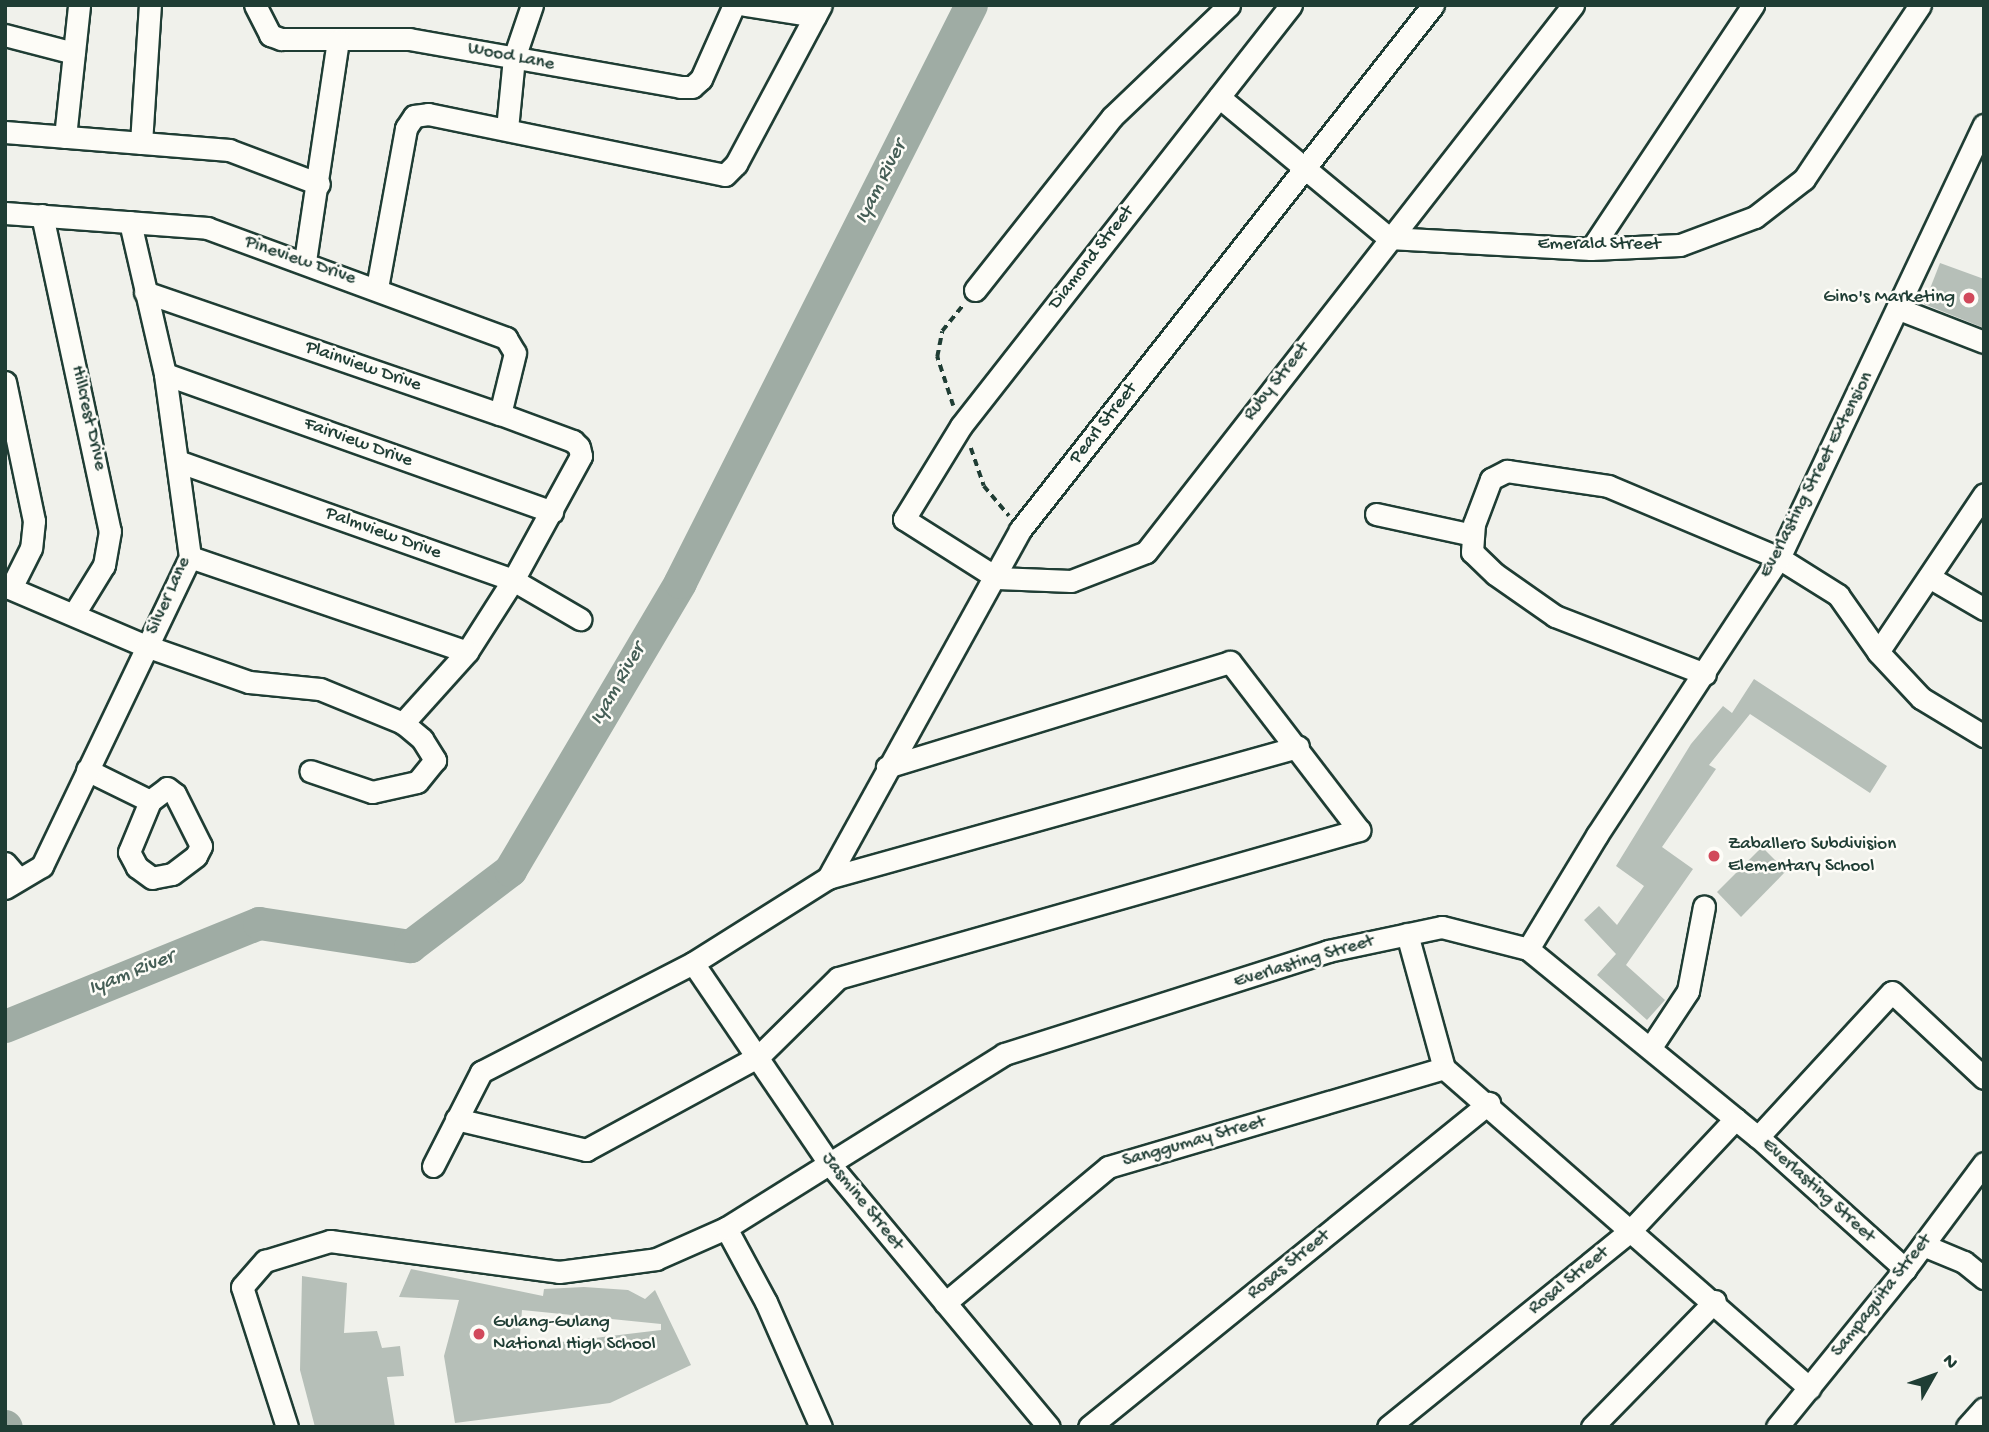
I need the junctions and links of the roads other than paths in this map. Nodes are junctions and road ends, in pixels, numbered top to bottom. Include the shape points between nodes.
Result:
1 (79, 5) edge
2 (150, 5) edge
3 (255, 5) edge
4 (532, 5) edge
5 (734, 5) edge
6 (746, 5) edge
7 (1229, 5) edge
8 (1291, 5) edge
9 (1433, 5) edge
10 (1573, 5) edge
11 (1753, 5) edge
12 (1920, 5) edge
13 (818, 10) edge
14 (5, 35) edge
15 (338, 40) junction
16 (74, 53) junction
17 (514, 58) junction
18 (1219, 97) junction
19 (1984, 125) edge
20 (507, 129) junction
21 (5, 132) edge
22 (65, 138) junction
23 (141, 143) junction
24 (1303, 169) junction
25 (319, 184) junction
26 (5, 213) edge
27 (42, 215) junction
28 (130, 222) junction
29 (1389, 238) junction
30 (1591, 249) junction
31 (305, 261) junction
32 (377, 288) junction
33 (975, 290) road end
34 (145, 292) junction
35 (1899, 309) junction
36 (1984, 342) edge
37 (165, 374) junction
38 (5, 382) edge
39 (500, 414) junction
40 (180, 462) junction
41 (1984, 494) edge
42 (552, 512) junction
43 (1376, 514) dead end
44 (1473, 535) junction
45 (190, 556) junction
46 (1779, 558) junction
47 (1929, 577) junction
48 (997, 578) junction
49 (513, 580) junction
50 (8, 587) edge
51 (1984, 609) edge
52 (74, 614) junction
53 (580, 619) dead end
54 (146, 646) junction
55 (467, 652) junction
56 (1878, 652) junction
57 (1705, 674) junction
58 (403, 723) junction
59 (1984, 736) edge
60 (1298, 747) junction
61 (887, 767) junction
62 (87, 770) junction
63 (310, 771) dead end
64 (150, 801) dead end
65 (10, 877) edge
66 (828, 878) junction
67 (1704, 905) dead end
68 (1407, 934) junction
69 (1528, 949) junction
70 (693, 963) junction
71 (1651, 1047) junction
72 (758, 1056) junction
73 (1444, 1068) junction
74 (1984, 1078) edge
75 (1489, 1103) junction
76 (456, 1119) junction
77 (1735, 1119) junction
78 (1758, 1137) junction
79 (828, 1162) junction
80 (1984, 1163) edge
81 (433, 1166) dead end
82 (726, 1228) junction
83 (1630, 1231) junction
84 (1923, 1245) junction
85 (1905, 1269) junction
86 (1984, 1278) edge
87 (1715, 1301) junction
88 (945, 1303) junction
89 (1810, 1388) junction
90 (1984, 1408) edge
91 (287, 1427) edge
92 (821, 1427) edge
93 (1049, 1427) edge
94 (1089, 1427) edge
95 (1388, 1427) edge
96 (1592, 1427) edge
97 (1777, 1427) edge
98 (1967, 1427) edge

1 - 16 street
2 - 23 street
3 - 15 street, Wood Lane via 270,35
4 - 17 street
5 - 17 street, Wood Lane via 701,79 692,87
6 - 13 street
7 - 33 street via 1112,117
8 - 18 street, Diamond Street
9 - 24 street, Pearl Street
10 - 29 street, Ruby Street
11 - 30 street
12 - 30 street, Emerald Street via 1804,179 1755,217 1680,245
13 - 20 street via 736,164 725,175
14 - 16 street
15 - 17 street, Wood Lane via 409,39
15 - 25 street
16 - 22 street
17 - 20 street
18 - 24 street
18 - 48 street, Diamond Street via 961,426 904,519
19 - 35 street, Everlasting Street Extension
20 - 32 street via 428,114 414,116 406,128
21 - 22 street
22 - 23 street
23 - 25 street via 229,150
24 - 29 street
24 - 48 street, Pearl Street via 1020,530
25 - 31 street
26 - 27 street, Pineview Drive
27 - 28 street, Pineview Drive
27 - 52 street, Hillcrest Drive via 110,531 104,565
28 - 31 street, Pineview Drive via 207,228
28 - 34 street, Silver Lane
29 - 30 street, Emerald Street
29 - 48 street, Ruby Street via 1146,552 1071,581
31 - 32 street, Pineview Drive
32 - 39 street, Pineview Drive via 513,344 515,353
34 - 37 street, Silver Lane
34 - 39 street, Plainview Drive
35 - 36 street
35 - 46 street, Everlasting Street Extension
37 - 40 street, Silver Lane
37 - 42 street, Fairview Drive
38 - 50 street via 34,521 31,548
39 - 42 street, Plainview Drive via 579,447 581,456
40 - 45 street, Silver Lane
40 - 49 street, Palmview Drive
41 - 47 street
42 - 49 street
43 - 44 street
44 - 46 street via 1491,479 1507,471 1608,486
44 - 57 street via 1472,552 1555,616
45 - 54 street, Silver Lane
45 - 55 street
46 - 56 street via 1838,594
46 - 57 street, Everlasting Street Extension
47 - 51 street
47 - 56 street
48 - 61 street, Pearl Street
49 - 53 street, Palmview Drive
49 - 55 street
50 - 52 street
52 - 54 street
54 - 58 street via 249,682 320,689
54 - 62 street, Silver Lane
55 - 58 street
56 - 59 street via 1921,698
57 - 69 street, Everlasting Street Extension via 1597,835
58 - 63 street via 422,739 435,760 417,782 372,792
60 - 61 street via 1230,662
60 - 66 street
60 - 72 street via 1359,830 838,978
61 - 66 street, Pearl Street
62 - 64 street
62 - 65 street, Silver Lane via 42,866
66 - 70 street
67 - 71 street via 1688,991
68 - 69 street, Everlasting Street via 1442,927
68 - 73 street
68 - 79 street, Everlasting Street via 1328,951 1004,1054
69 - 71 street, Everlasting Street
70 - 72 street, Jasmine Street
70 - 76 street via 481,1072
71 - 77 street, Everlasting Street
72 - 76 street via 586,1150
72 - 79 street, Jasmine Street
73 - 75 street
73 - 88 street, Sanggumay Street via 1108,1167
74 - 78 street via 1892,992
75 - 83 street
75 - 94 street, Rosas Street
76 - 81 street
77 - 78 street, Everlasting Street
77 - 83 street, Rosal Street
78 - 85 street, Everlasting Street
79 - 82 street, Everlasting Street
79 - 88 street, Jasmine Street
80 - 84 street, Sampaguita Street
82 - 91 street, Everlasting Street via 656,1259 559,1272 330,1241 265,1261 242,1287
82 - 92 street via 766,1302
83 - 87 street
83 - 95 street, Rosal Street
84 - 85 street, Sampaguita Street
84 - 86 street via 1964,1262
85 - 89 street, Sampaguita Street
87 - 89 street
87 - 96 street
88 - 93 street, Jasmine Street
89 - 97 street, Sampaguita Street
90 - 98 street

